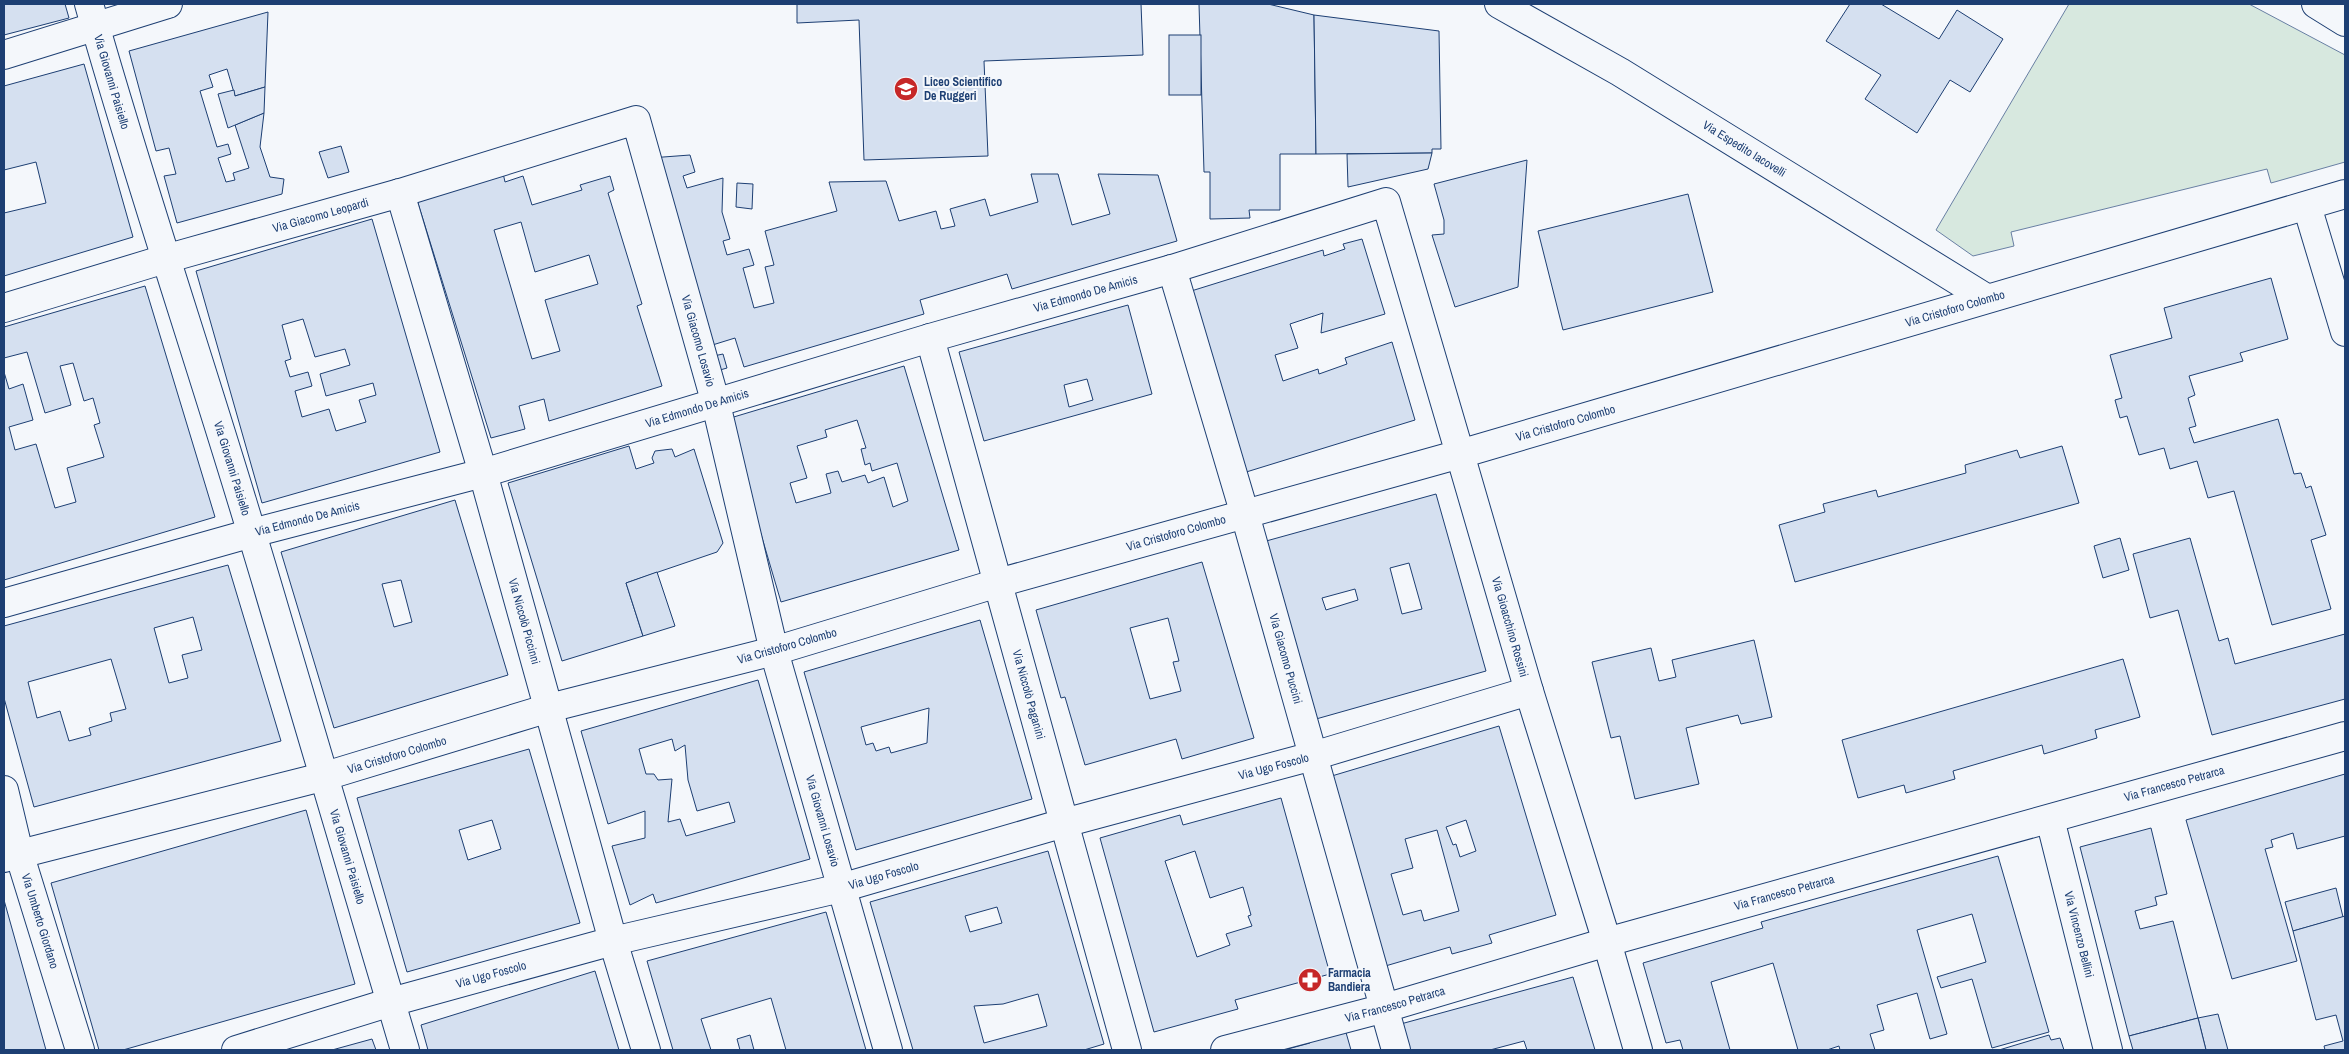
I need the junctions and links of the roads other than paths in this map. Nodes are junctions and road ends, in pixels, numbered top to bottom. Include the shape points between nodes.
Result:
1 (168, 4) edge
2 (1499, 4) edge
3 (2316, 4) edge
4 (92, 15) edge
5 (2345, 22) edge
6 (4, 55) edge
7 (636, 120) joint
8 (400, 193) junction
9 (2345, 194) edge
10 (1386, 202) joint
11 (2307, 206) junction
12 (165, 259) junction
13 (1172, 269) junction
14 (1986, 298) junction
15 (4, 308) edge
16 (2345, 332) edge
17 (930, 338) junction
18 (716, 404) junction
19 (1460, 454) junction
20 (483, 474) junction
21 (1244, 514) junction
22 (252, 533) junction
23 (998, 583) junction
24 (4, 603) edge
25 (774, 651) junction
26 (1529, 691) junction
27 (549, 708) junction
28 (2345, 736) edge
29 (1313, 756) junction
30 (322, 777) junction
31 (4, 790) edge
32 (2050, 819) junction
33 (1064, 823) junction
34 (11, 856) edge
35 (841, 888) junction
36 (613, 941) junction
37 (1607, 942) junction
38 (391, 1002) junction
39 (1385, 1008) junction
40 (80, 1050) edge
41 (236, 1050) edge
42 (405, 1050) edge
43 (646, 1050) edge
44 (888, 1050) edge
45 (1127, 1050) edge
46 (1225, 1050) edge
47 (1396, 1050) edge
48 (1638, 1050) edge
49 (2108, 1050) edge

1 - 4 street
2 - 14 street, Via Espedito Iacovelli via 1620,72
3 - 5 street
4 - 6 street
4 - 12 street, Via Giovanni Paisiello
7 - 8 street, Via Giacomo Leopardi
7 - 18 street, Via Giacomo Losavio
8 - 12 street, Via Giacomo Leopardi
8 - 20 street, Via Niccolò Piccinni
9 - 11 street, Via Cristoforo Colombo
10 - 13 street, Via Edmondo De Amicis
10 - 19 street, Via Gioacchino Rossini
11 - 14 street, Via Cristoforo Colombo
11 - 16 street
12 - 15 street, Via Giacomo Leopardi
12 - 22 street, Via Giovanni Paisiello
13 - 17 street, Via Edmondo De Amicis
13 - 21 street, Via Giacomo Puccini
14 - 19 street, Via Cristoforo Colombo
17 - 18 street, Via Edmondo De Amicis
17 - 23 street, Via Niccolò Paganini
18 - 20 street, Via Edmondo De Amicis
18 - 25 street, Via Giacomo Losavio
19 - 21 street, Via Cristoforo Colombo
19 - 26 street, Via Gioacchino Rossini
20 - 22 street, Via Edmondo De Amicis
20 - 27 street, Via Niccolò Piccinni
21 - 23 street, Via Cristoforo Colombo
21 - 29 street, Via Giacomo Puccini
22 - 24 street, Via Edmondo De Amicis
22 - 30 street, Via Giovanni Paisiello
23 - 25 street, Via Cristoforo Colombo
23 - 33 street, Via Niccolò Paganini
25 - 27 street, Via Cristoforo Colombo
25 - 35 street, Via Giovanni Losavio
26 - 29 street, Via Ugo Foscolo
26 - 37 street, Via Gioacchino Rossini
27 - 30 street, Via Cristoforo Colombo
27 - 36 street, Via Niccolò Piccinni
28 - 32 street, Via Francesco Petrarca
29 - 33 street, Via Ugo Foscolo
29 - 39 street, Via Giacomo Puccini
30 - 34 street, Via Cristoforo Colombo
30 - 38 street, Via Giovanni Paisiello
31 - 34 street, Via Umberto Giordano
32 - 37 street, Via Francesco Petrarca
32 - 49 street, Via Vincenzo Bellini
33 - 35 street, Via Ugo Foscolo
33 - 45 street, Via Niccolò Paganini
34 - 40 street, Via Umberto Giordano
35 - 36 street, Via Ugo Foscolo
35 - 44 street, Via Giovanni Losavio
36 - 38 street, Via Ugo Foscolo
36 - 43 street, Via Niccolò Piccinni
37 - 39 street, Via Francesco Petrarca
37 - 48 street, Via Gioacchino Rossini
38 - 41 street, Via Ugo Foscolo
38 - 42 street, Via Giovanni Paisiello
39 - 46 street, Via Francesco Petrarca
39 - 47 street, Via Giacomo Puccini

